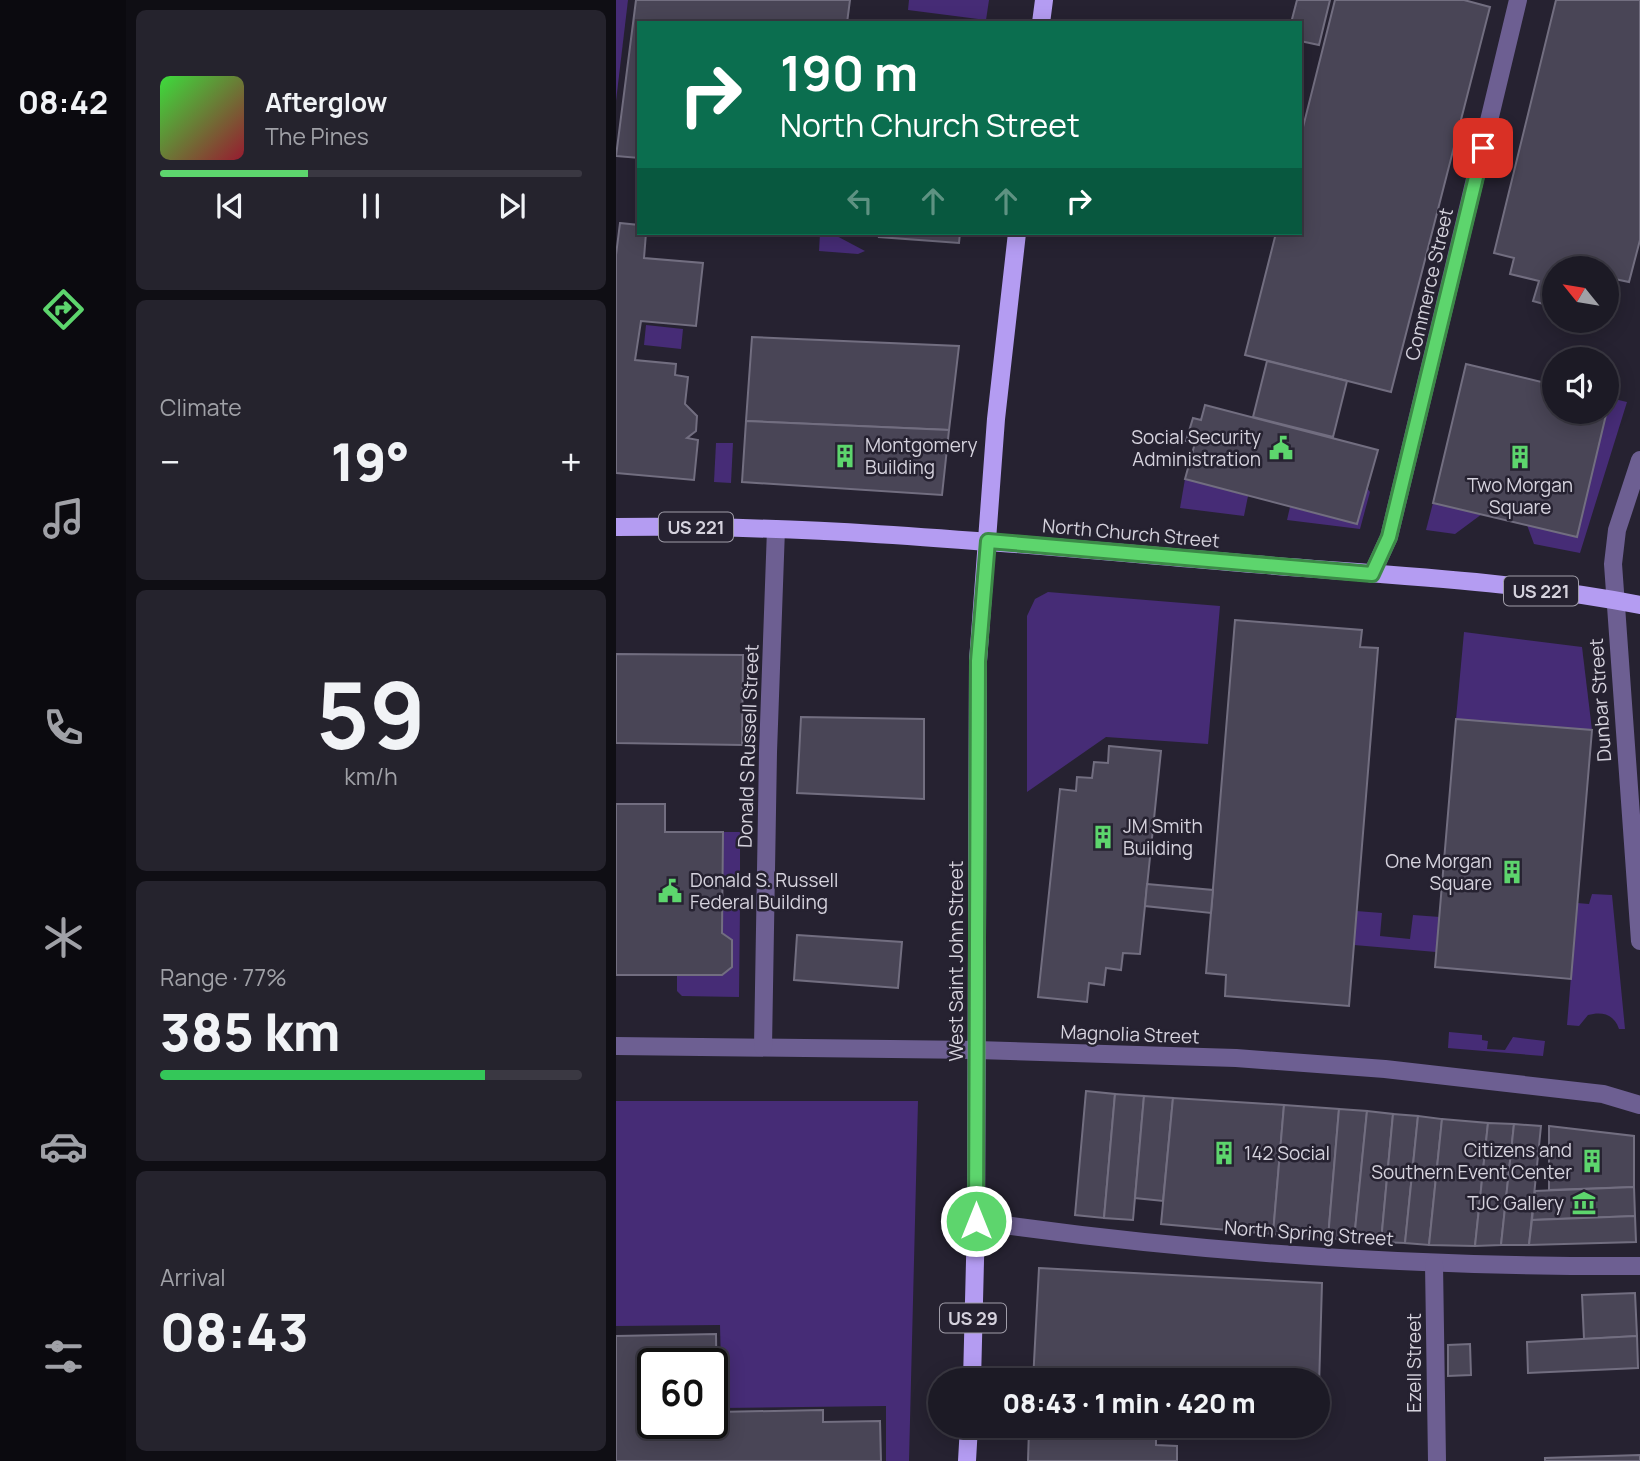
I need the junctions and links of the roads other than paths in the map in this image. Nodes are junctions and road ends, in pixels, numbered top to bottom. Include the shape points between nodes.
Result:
1 (1044, 0) edge
2 (1518, 0) edge
3 (1041, 21) edge
4 (1017, 235) edge
5 (1640, 460) edge
6 (616, 527) edge
7 (776, 529) junction
8 (988, 541) junction
9 (1372, 574) junction
10 (1615, 600) junction
11 (1640, 605) edge
12 (1640, 941) edge
13 (616, 1046) edge
14 (762, 1047) junction
15 (977, 1050) junction
16 (1640, 1105) edge
17 (976, 1221) junction
18 (1434, 1264) junction
19 (1640, 1266) edge
20 (972, 1368) edge
21 (968, 1438) edge
22 (967, 1461) edge
23 (1437, 1461) edge

1 - 3 main road
2 - 9 street, Commerce Street via 1389,537
4 - 8 main road, US 29
5 - 10 street, Dunbar Street via 1616,538
6 - 7 main road, North Church Street / US 221
7 - 8 main road, North Church Street / US 221
7 - 14 street, Donald S Russell Street
8 - 9 main road, North Church Street / US 221
8 - 15 main road, West Saint John Street / US 29 via 978,661
9 - 10 main road, North Church Street / US 221
10 - 11 main road, North Church Street / US 221
10 - 12 street, Dunbar Street
13 - 14 street, Magnolia Street
14 - 15 street, Magnolia Street
15 - 16 street, Magnolia Street via 1236,1058 1385,1069 1603,1094
15 - 17 main road, West Saint John Street / US 29
17 - 18 street, North Spring Street via 1096,1239
17 - 20 main road, West Saint John Street / US 29
18 - 19 street, North Spring Street
18 - 23 street, Ezell Street
21 - 22 main road

